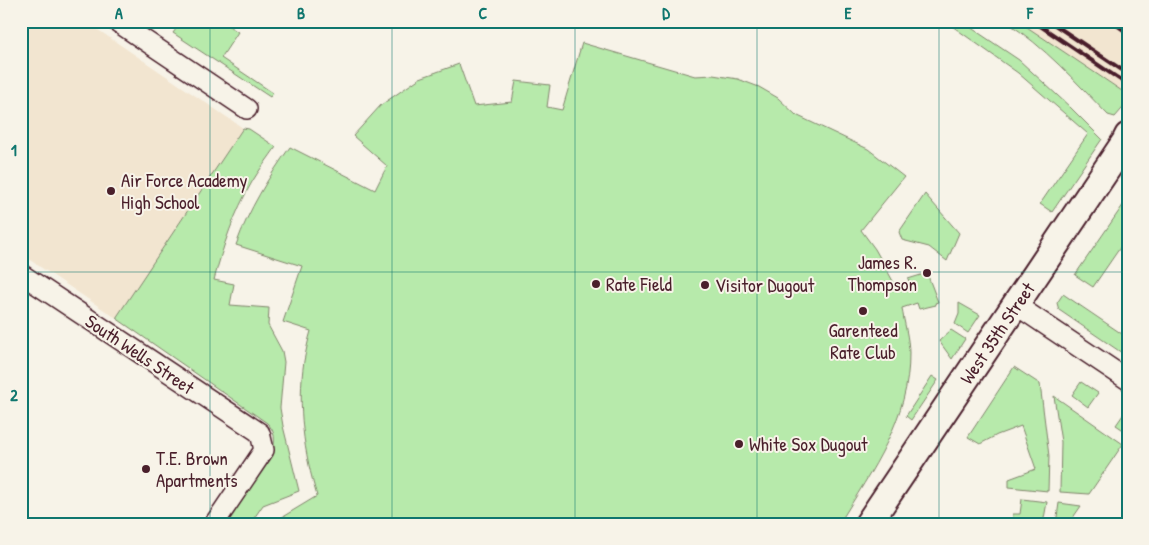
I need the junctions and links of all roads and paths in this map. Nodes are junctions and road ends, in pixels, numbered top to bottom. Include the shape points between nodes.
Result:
1 (116, 21) edge
2 (246, 109) dead end
3 (1127, 139) edge
4 (21, 274) edge
5 (1016, 305) junction
6 (1128, 380) edge
7 (214, 524) edge
8 (868, 524) edge

1 - 2 street
3 - 5 main road, West 35th Street
4 - 7 street, South Wells Street via 260,433 264,450
5 - 6 street
5 - 8 main road, West 35th Street

